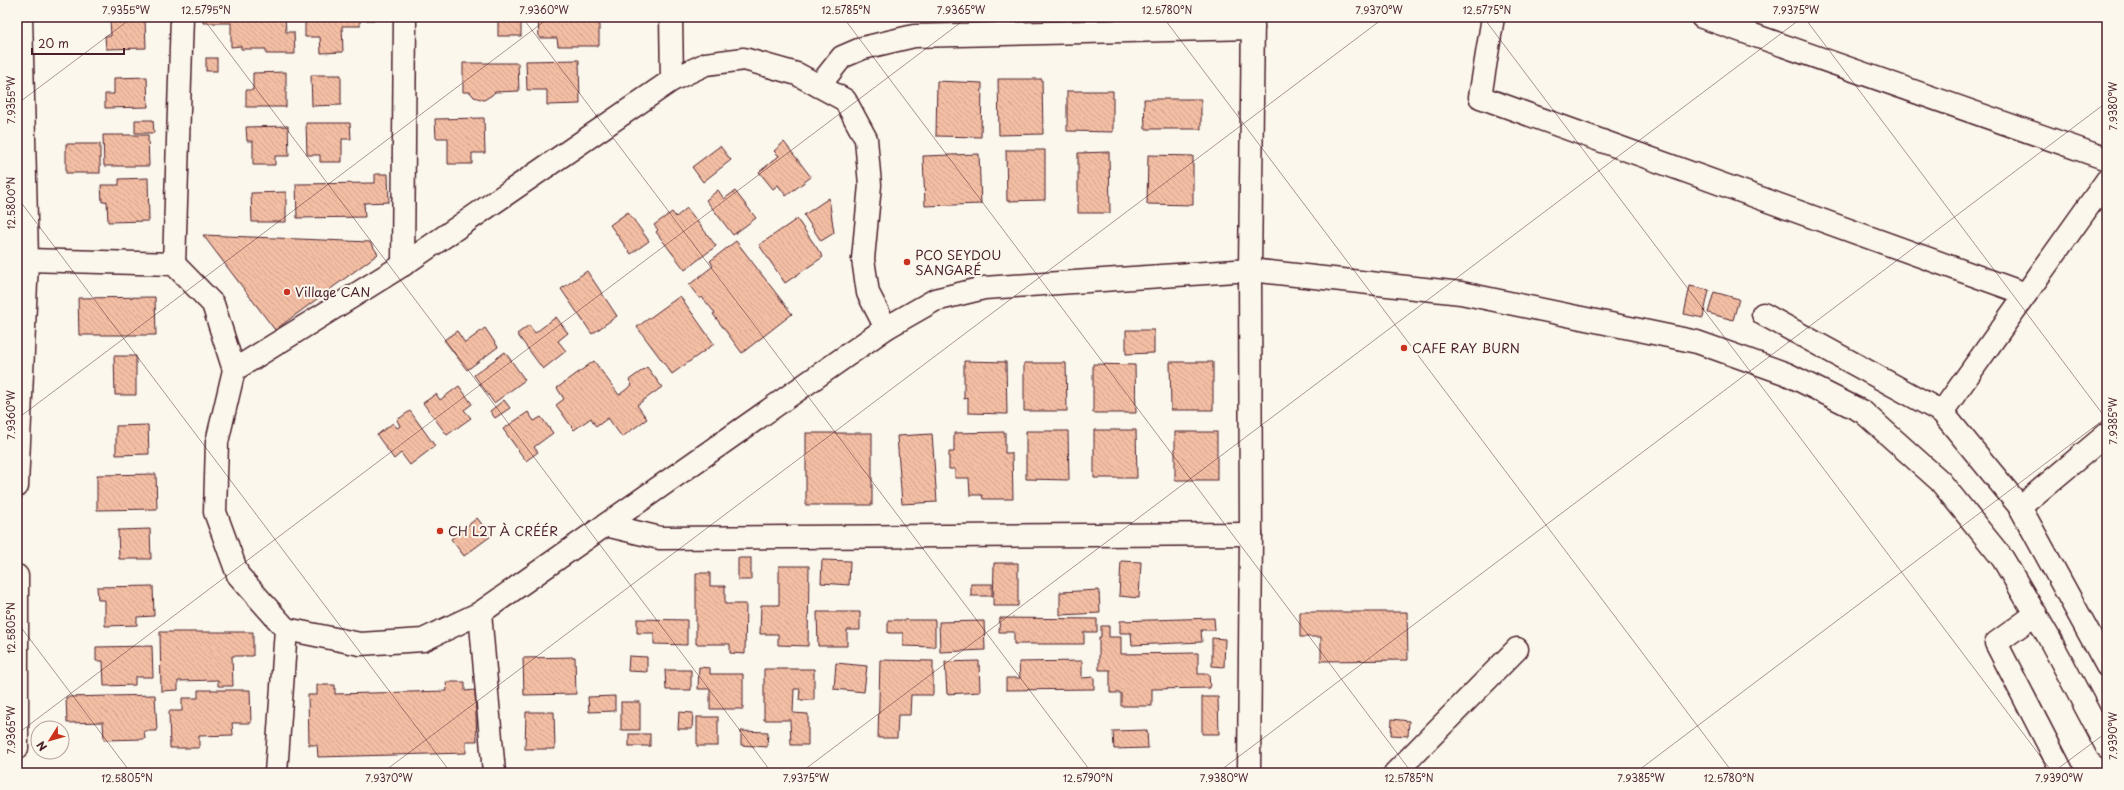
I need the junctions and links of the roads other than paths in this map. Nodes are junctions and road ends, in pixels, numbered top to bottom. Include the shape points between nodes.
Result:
1 (21, 17) edge
2 (182, 17) edge
3 (405, 17) edge
4 (671, 17) edge
5 (1493, 17) edge
6 (1702, 17) edge
7 (1253, 22) edge
8 (672, 80) junction
9 (819, 86) junction
10 (2107, 159) edge
11 (2107, 180) edge
12 (27, 260) junction
13 (174, 264) junction
14 (403, 265) junction
15 (1250, 270) junction
16 (2026, 294) junction
17 (1763, 314) dead end
18 (886, 328) junction
19 (234, 370) junction
20 (1942, 412) junction
21 (2107, 434) edge
22 (17, 486) edge
23 (2020, 507) junction
24 (606, 525) junction
25 (1251, 534) junction
26 (17, 576) edge
27 (480, 613) junction
28 (2036, 614) junction
29 (286, 630) junction
30 (18, 639) edge
31 (1516, 649) dead end
32 (2107, 666) edge
33 (2107, 747) edge
34 (17, 748) edge
35 (276, 773) edge
36 (494, 773) edge
37 (1249, 773) edge
38 (1395, 773) edge
39 (2063, 773) edge

1 - 12 street
2 - 13 street
3 - 14 street
4 - 8 street
5 - 16 street via 1480,97
6 - 10 street
7 - 9 street via 914,36 863,48 842,57
7 - 15 street
8 - 9 street via 706,64 744,59 797,74
8 - 14 street
9 - 18 street via 845,100 866,139 870,185 863,259 868,293
11 - 16 street
12 - 13 street
12 - 22 street
13 - 19 street via 213,304
14 - 19 street
15 - 18 street via 984,288 936,300
15 - 25 street
15 - 28 street via 1461,293 1697,342 1787,374 1864,412 1940,481 2003,559
16 - 20 street
17 - 20 street
18 - 24 street
19 - 29 street via 217,442 215,512 238,575
20 - 23 street
21 - 23 street
23 - 32 street
24 - 25 street via 660,538
24 - 27 street
25 - 37 street
26 - 30 street
27 - 29 street via 423,640 360,644
27 - 36 street
28 - 33 street
28 - 39 street via 1996,643
29 - 35 street
30 - 34 street
31 - 38 street

